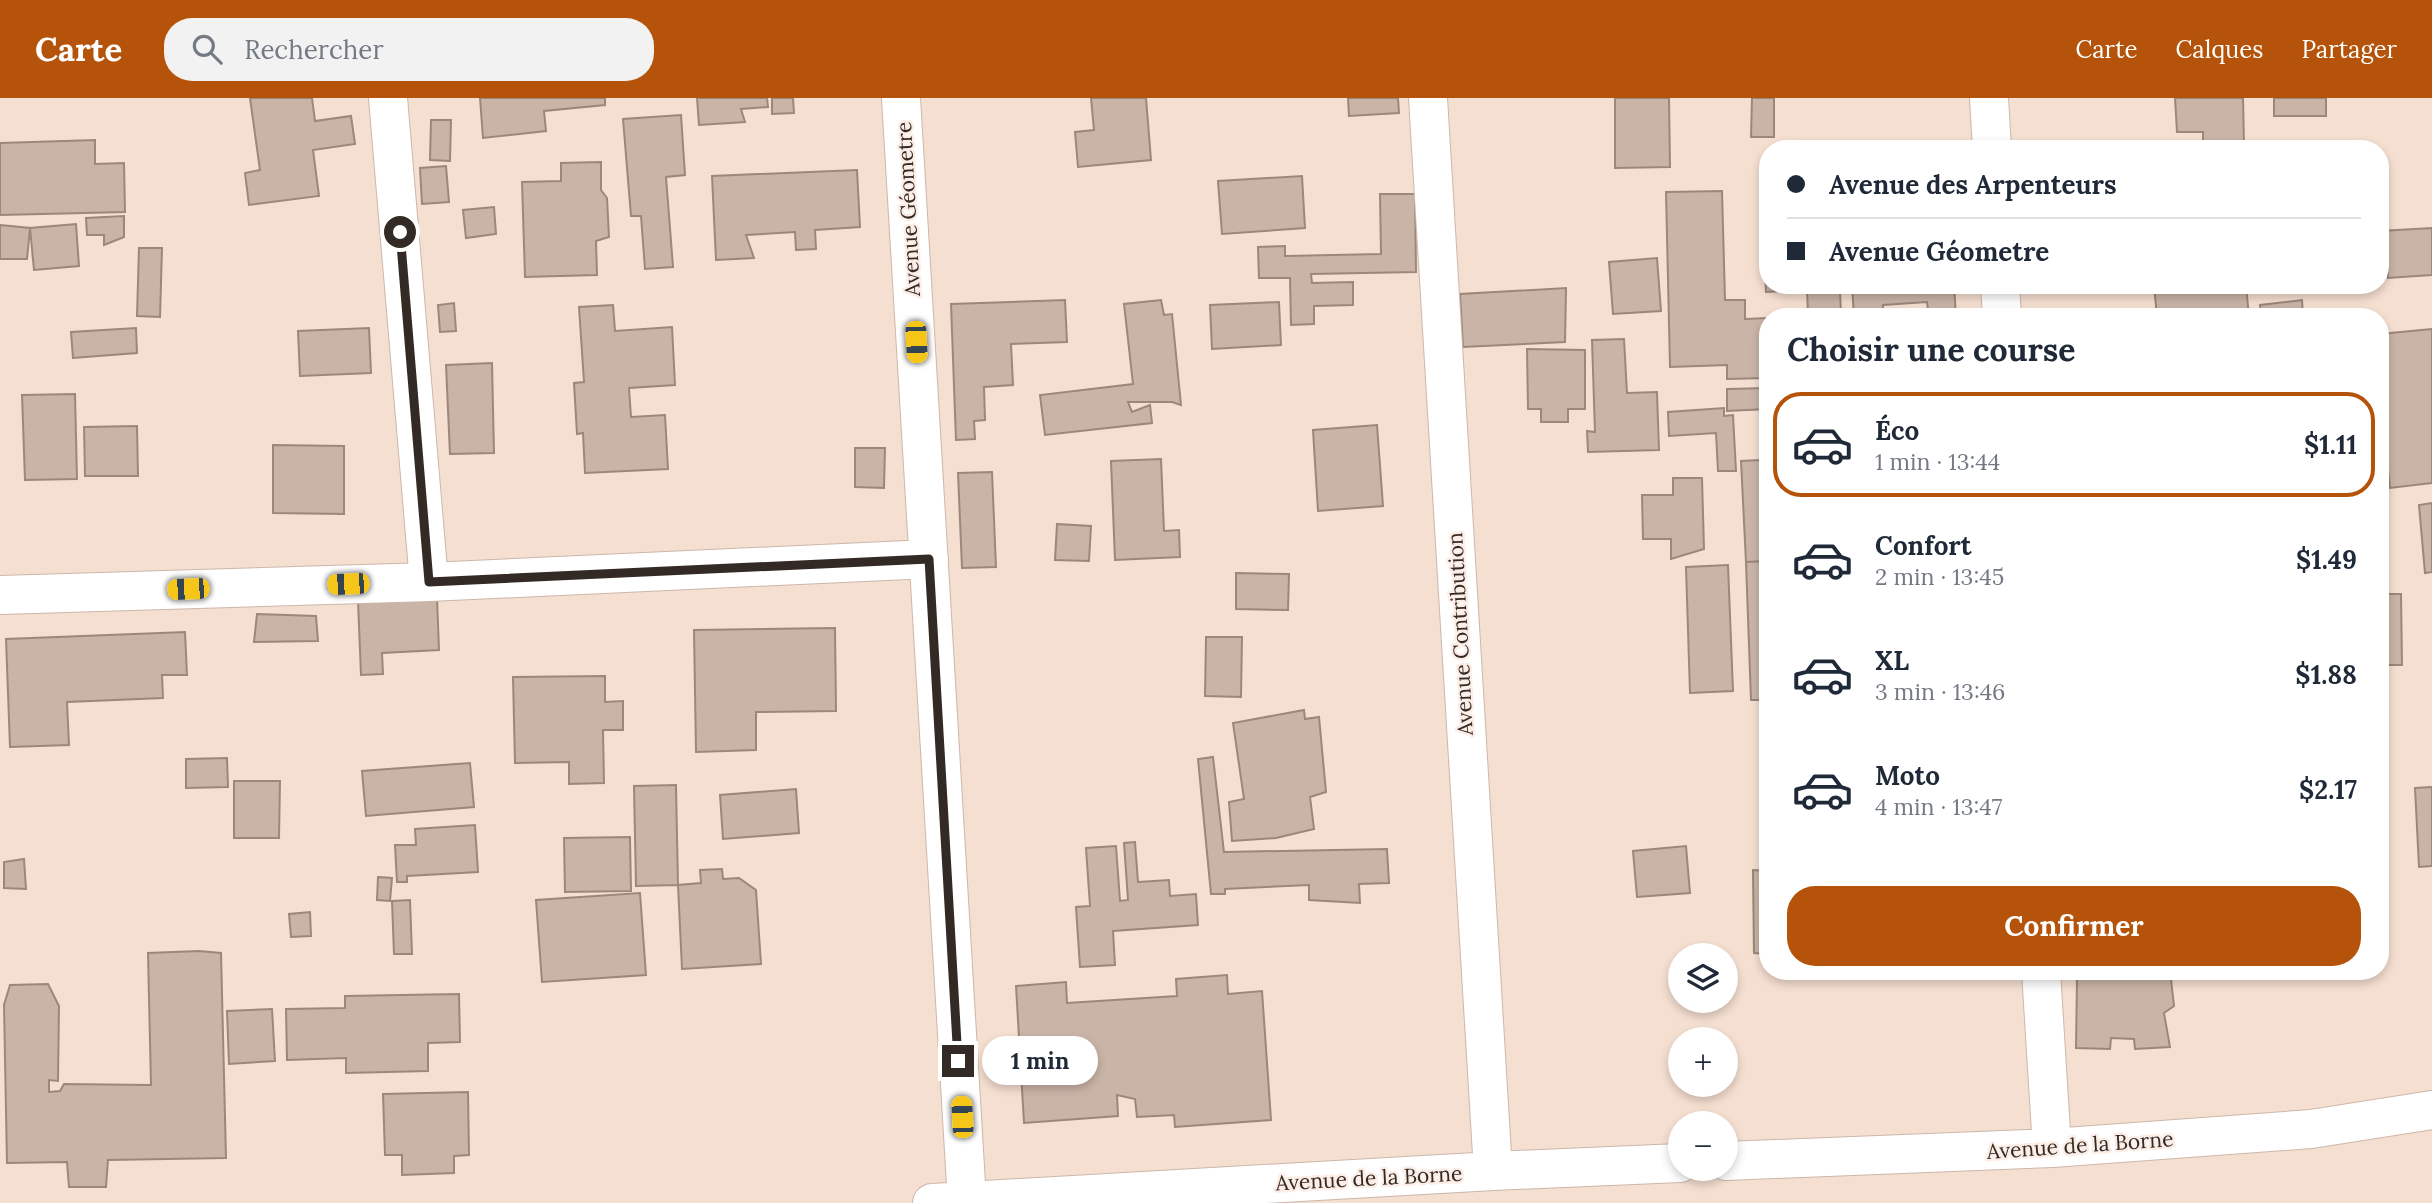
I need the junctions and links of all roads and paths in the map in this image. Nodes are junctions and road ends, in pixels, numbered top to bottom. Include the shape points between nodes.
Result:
1 (388, 98) edge
2 (901, 98) edge
3 (1428, 98) edge
4 (1989, 98) edge
5 (1991, 140) edge
6 (929, 559) junction
7 (429, 582) junction
8 (0, 595) edge
9 (2042, 980) edge
10 (2432, 1110) edge
11 (2052, 1148) junction
12 (1738, 1161) edge
13 (1668, 1164) edge
14 (1493, 1171) junction
15 (949, 1202) edge

1 - 7 street
2 - 6 street, Avenue Géometre
3 - 14 street, Avenue Contribution
4 - 5 street
6 - 7 street
6 - 15 street, Avenue Géometre
7 - 8 street
9 - 11 street
10 - 11 street, Avenue de la Borne via 2311,1129
11 - 12 street, Avenue de la Borne
13 - 14 street, Avenue de la Borne
14 - 15 street, Avenue de la Borne

